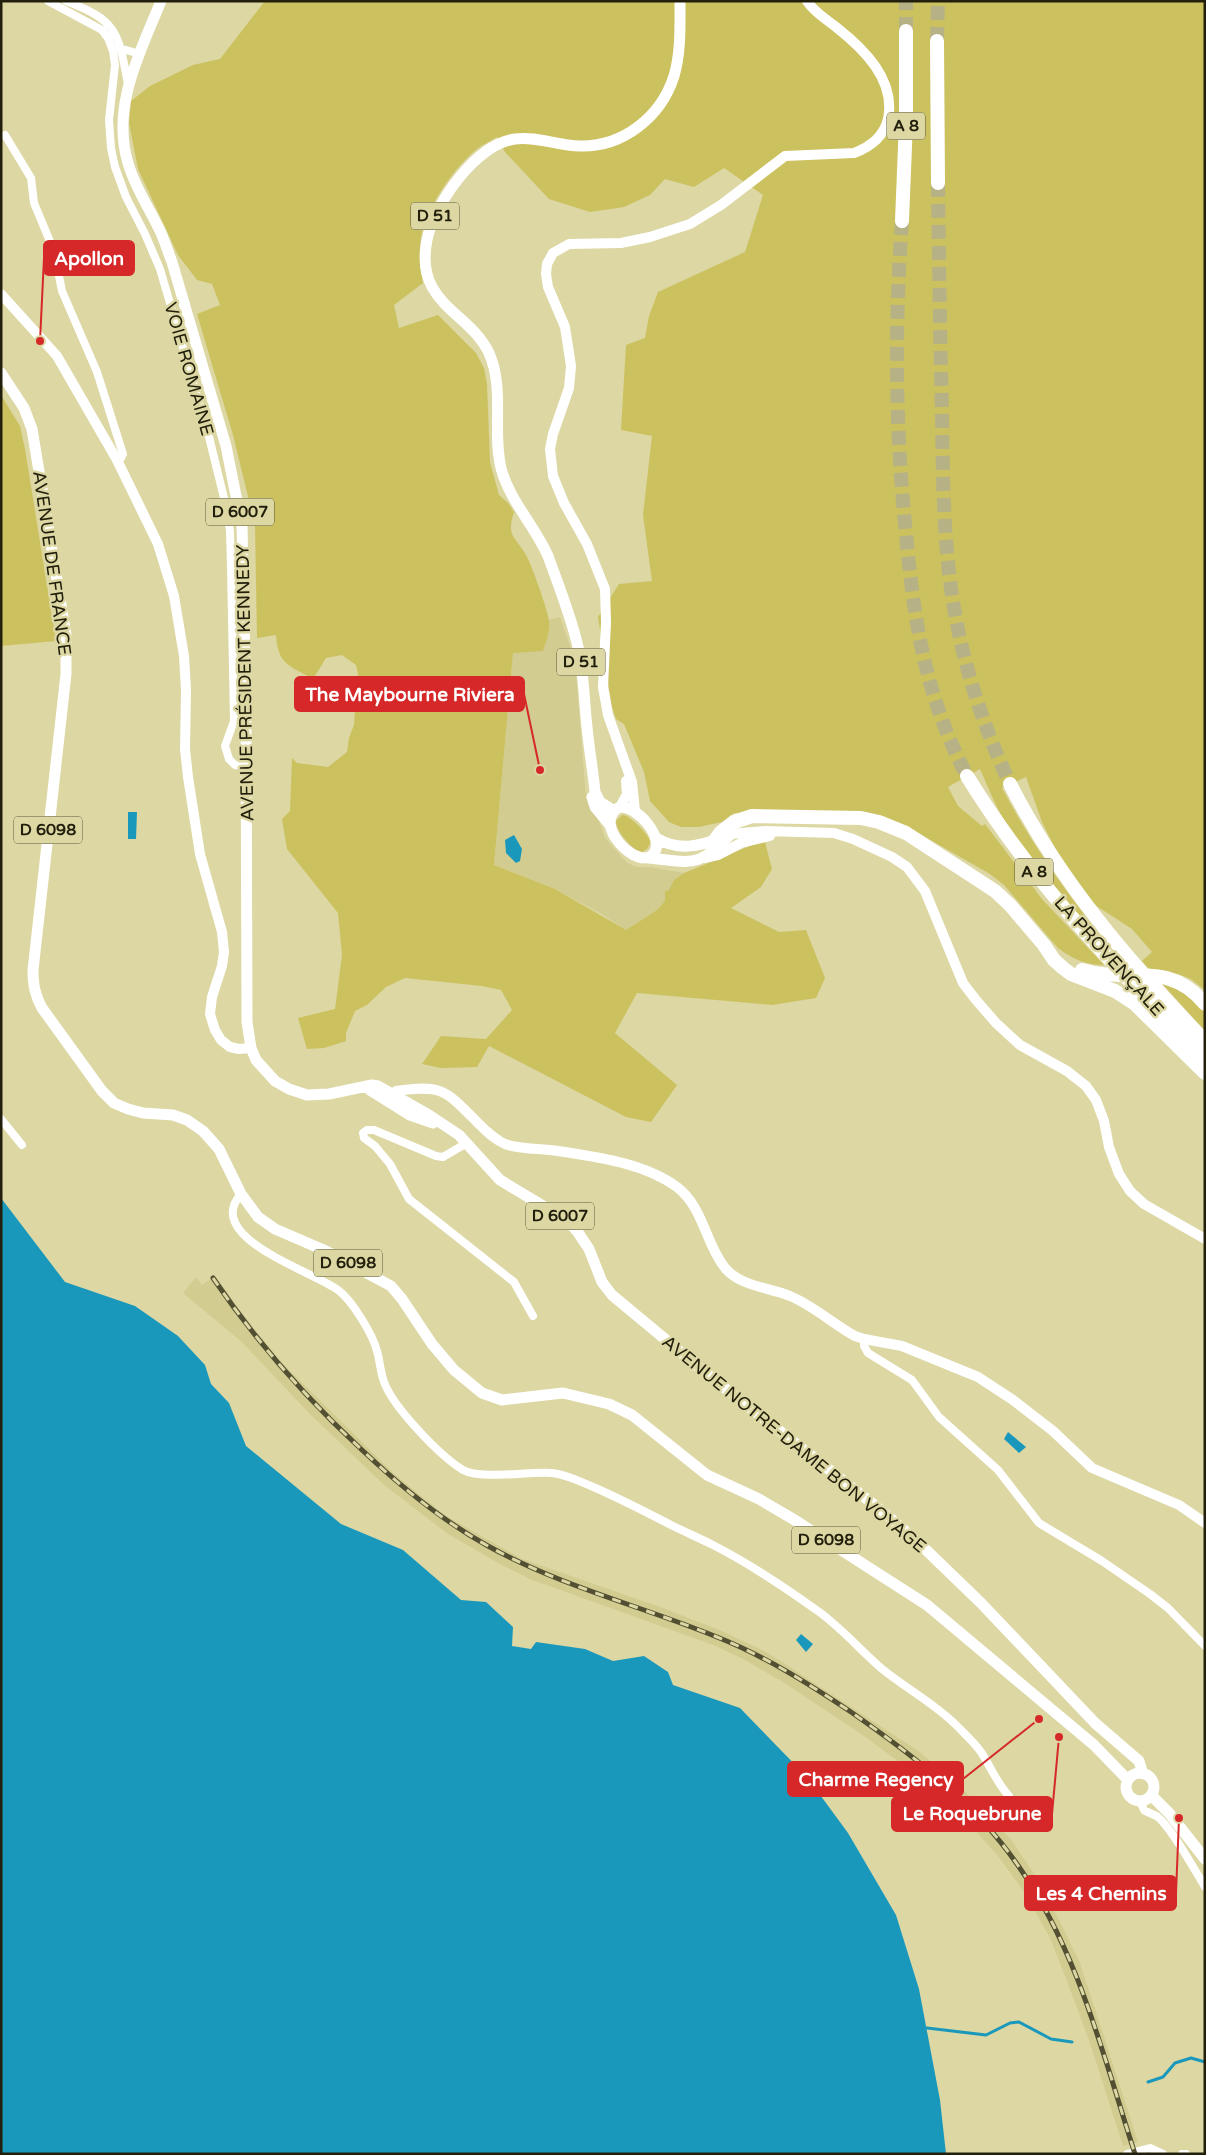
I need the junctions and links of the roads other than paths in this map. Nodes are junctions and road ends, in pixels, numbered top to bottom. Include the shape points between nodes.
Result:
1 (48, 1) edge
2 (66, 1) edge
3 (161, 1) edge
4 (680, 1) edge
5 (807, 1) edge
6 (906, 31) tunnel mouth
7 (937, 41) tunnel mouth
8 (120, 48) junction
9 (140, 54) junction
10 (128, 87) junction
11 (5, 135) dead end
12 (938, 182) tunnel mouth
13 (902, 221) tunnel mouth
14 (1, 294) edge
15 (1, 373) edge
16 (117, 460) junction
17 (246, 767) junction
18 (626, 768) junction
19 (591, 770) junction
20 (968, 776) tunnel mouth
21 (1010, 784) tunnel mouth
22 (617, 809) junction
23 (635, 811) junction
24 (766, 816) junction
25 (609, 824) junction
26 (783, 832) junction
27 (731, 834) junction
28 (656, 838) junction
29 (715, 840) junction
30 (648, 858) junction
31 (703, 859) junction
32 (1044, 945) junction
33 (1116, 955) junction
34 (1205, 1004) edge
35 (1172, 1016) junction
36 (1205, 1041) edge
37 (251, 1048) junction
38 (1205, 1058) edge
39 (1205, 1073) edge
40 (362, 1087) joint
41 (396, 1101) junction
42 (1, 1119) edge
43 (467, 1143) junction
44 (22, 1145) dead end
45 (241, 1194) junction
46 (1205, 1240) edge
47 (533, 1316) dead end
48 (864, 1339) junction
49 (1205, 1523) edge
50 (1205, 1646) edge
51 (1143, 1774) junction
52 (1128, 1780) junction
53 (1151, 1795) junction
54 (1009, 1796) dead end
55 (1140, 1801) junction
56 (1205, 1859) edge
57 (1205, 1887) edge
58 (1127, 2154) edge
59 (1163, 2154) edge

1 - 17 street, VOIE ROMAINE via 102,30 113,51 115,78 109,120 110,148 126,197 162,276 226,506 230,531 234,721 225,746 229,759 235,765
2 - 8 street via 103,19 113,29
3 - 9 main road, AVENUE PRÉSIDENT KENNEDY / D 6007
4 - 19 main road, D 51 via 679,46 674,76 664,99 649,119 625,136 606,144 581,146 527,138 498,144 469,165 457,180 434,218 425,256 434,292 444,306 482,341 493,364 501,467 512,493 540,538 578,646
5 - 18 main road via 859,47 882,77 889,91 890,108 880,137 854,153 785,156 721,205 690,224 621,243 569,244 553,254 547,264 548,287 565,327 571,366 569,388 550,449 553,476 587,544 604,589 603,687 608,715
6 - 13 highway, A 8
7 - 12 highway, A 8
8 - 9 street
8 - 10 street
9 - 10 main road, AVENUE PRÉSIDENT KENNEDY / D 6007
10 - 17 main road, AVENUE PRÉSIDENT KENNEDY / D 6007 via 122,122 128,164 172,262 226,446 242,526
11 - 16 street via 31,178 34,203 54,250 62,291 97,372 123,454
14 - 16 main road via 57,356
15 - 45 main road, AVENUE DE FRANCE / D 6098 via 24,408 32,428 66,635 64,695 32,970 36,996 114,1103 143,1113 173,1115 188,1120 219,1148
16 - 37 main road via 158,544 180,624 186,682 188,777 200,854 224,952 210,1014 214,1030 221,1040 230,1047
17 - 37 main road, AVENUE PRÉSIDENT KENNEDY / D 6007 via 247,1022
18 - 22 main road via 626,794
18 - 23 main road via 632,782
19 - 22 main road, D 51 via 597,798
19 - 25 main road, D 51 via 592,799 595,808
20 - 33 highway, LA PROVENÇALE / A 8 via 1015,849 1042,882
21 - 33 highway, LA PROVENÇALE / A 8 via 1028,820
22 - 23 main road
22 - 25 main road
23 - 28 main road
24 - 27 highway
24 - 29 highway via 739,820
24 - 32 highway via 861,818 906,832 995,890
25 - 30 main road via 630,854
26 - 27 main road
26 - 31 main road via 741,843
26 - 46 main road via 843,836 907,867 925,890 963,983 976,1000 1020,1045 1067,1071 1086,1086 1104,1121 1119,1174 1130,1190 1144,1204
27 - 29 main road
27 - 31 main road
28 - 29 main road via 681,847
28 - 30 main road via 656,850
30 - 31 main road via 684,863
32 - 34 highway via 1083,971 1170,978 1190,989
32 - 39 highway via 1054,960 1071,974 1115,991 1135,1004
33 - 35 highway, LA PROVENÇALE / A 8
35 - 36 highway, LA PROVENÇALE / A 8
35 - 38 highway, LA PROVENÇALE / A 8
37 - 40 main road, AVENUE PRÉSIDENT KENNEDY / D 6007 via 262,1069 289,1089 307,1095
40 - 41 main road, AVENUE NOTRE-DAME BON VOYAGE / D 6007
41 - 43 main road, AVENUE NOTRE-DAME BON VOYAGE / D 6007 via 442,1124
41 - 48 main road via 412,1089 433,1088 449,1095 490,1136 506,1144 630,1164 676,1187 699,1214 713,1252 735,1277 790,1296 840,1328
42 - 44 street
43 - 47 street via 436,1156 374,1130 362,1133 390,1164 409,1199 514,1282
43 - 51 main road, AVENUE NOTRE-DAME BON VOYAGE / D 6007 via 500,1180 573,1226 589,1249 602,1282 622,1304 922,1546 981,1602 1075,1703 1139,1761
45 - 52 main road, D 6098 via 258,1217 276,1229 390,1286 454,1370 482,1394 502,1400 563,1394 619,1408 707,1475 793,1519 927,1605 1094,1745
45 - 54 street via 234,1202 234,1221 238,1230 256,1246 339,1290 378,1351 384,1384 398,1408 430,1442 465,1471 556,1473 574,1478 714,1545 817,1610 881,1668 955,1723 980,1750 998,1784
48 - 49 main road via 902,1346 978,1377 1053,1431 1092,1468 1179,1505
48 - 50 street via 868,1353 912,1380 939,1417 998,1470 1039,1522 1150,1594
51 - 52 main road via 1134,1774
51 - 53 main road via 1152,1782
52 - 55 main road via 1128,1794
53 - 55 main road
53 - 56 main road
55 - 57 street via 1144,1810 1161,1821
58 - 59 street via 1144,2148

